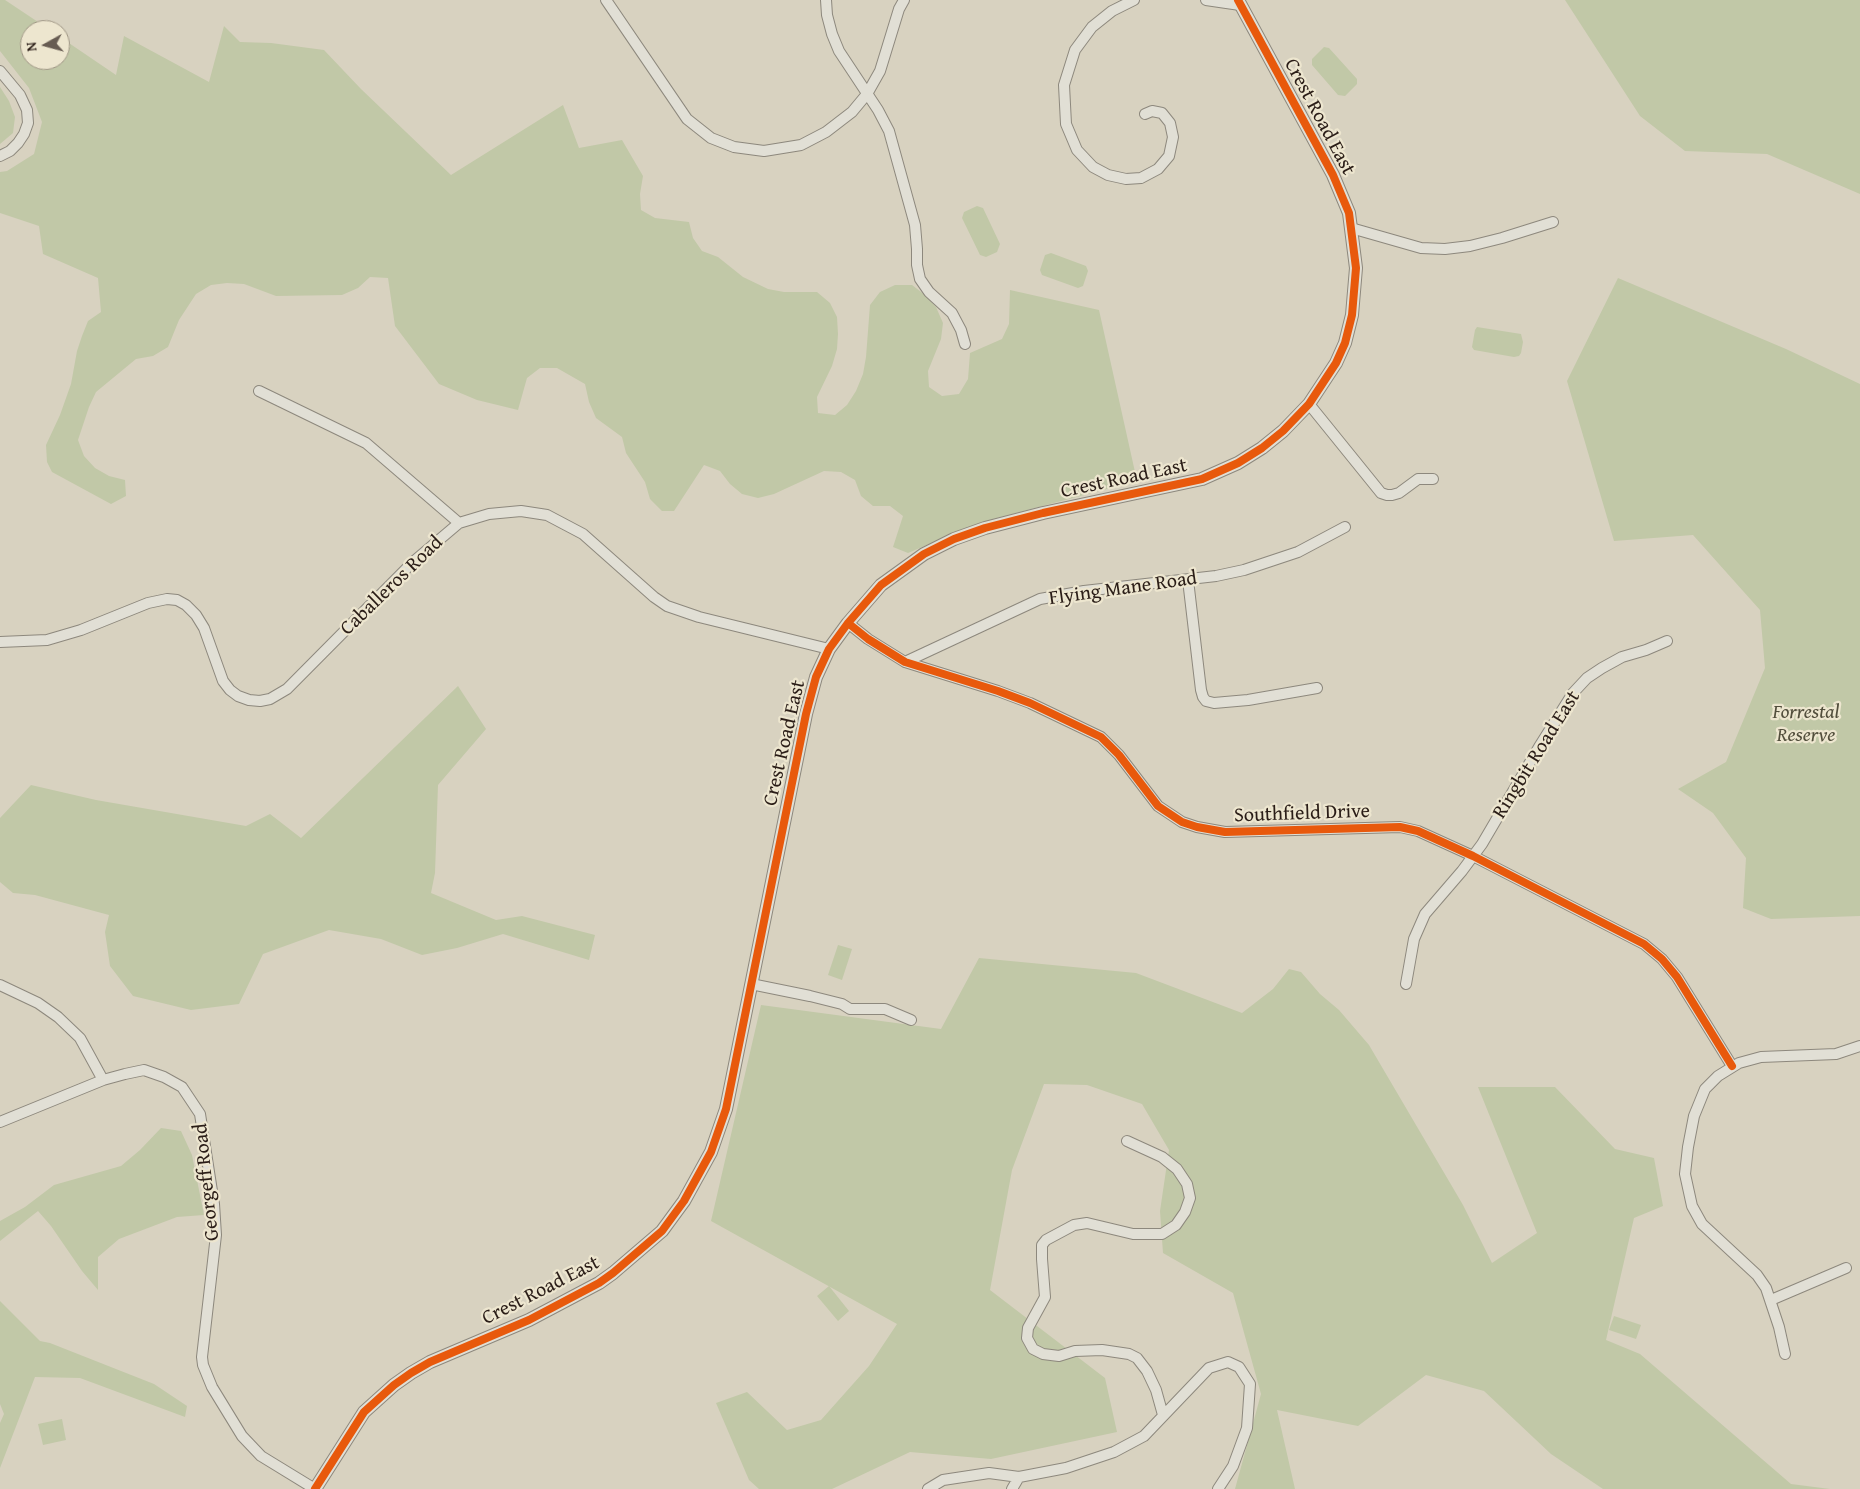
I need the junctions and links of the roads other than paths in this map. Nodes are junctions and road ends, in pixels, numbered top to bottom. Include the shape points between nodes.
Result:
1 (606, 0) edge
2 (826, 0) edge
3 (904, 0) edge
4 (1134, 0) edge
5 (1206, 0) edge
6 (1239, 3) edge
7 (0, 71) edge
8 (867, 94) junction
9 (1145, 114) dead end
10 (0, 156) edge
11 (1553, 222) dead end
12 (1351, 228) junction
13 (965, 344) dead end
14 (259, 391) dead end
15 (1309, 404) junction
16 (1433, 479) dead end
17 (460, 523) junction
18 (1345, 527) dead end
19 (1188, 580) junction
20 (848, 623) junction
21 (1667, 641) dead end
22 (0, 642) edge
23 (829, 648) junction
24 (905, 662) junction
25 (1317, 688) dead end
26 (1473, 856) junction
27 (751, 984) junction
28 (1406, 984) dead end
29 (0, 985) edge
30 (910, 1020) dead end
31 (1860, 1046) edge
32 (1732, 1066) junction
33 (103, 1080) junction
34 (0, 1122) edge
35 (1127, 1141) dead end
36 (1846, 1268) dead end
37 (1771, 1300) junction
38 (1785, 1354) dead end
39 (1163, 1415) junction
40 (1019, 1477) junction
41 (315, 1489) edge
42 (928, 1489) edge
43 (1012, 1489) edge
44 (1218, 1489) edge

1 - 8 street via 688,119 711,138 734,147 764,151 801,145 826,132 852,112
2 - 8 street via 827,15 839,51
3 - 8 street via 880,71
4 - 9 street via 1112,11 1092,27 1076,50 1064,85 1066,124 1077,150 1092,166 1108,175 1141,178 1158,170 1169,156 1173,137 1170,123 1162,113 1152,111
5 - 6 street
6 - 12 street, Crest Road East via 1333,175 1349,213
7 - 10 street via 20,95 27,110 28,123 18,143
8 - 13 street via 889,131 915,225 920,279 952,313
11 - 12 street via 1470,246 1445,249 1421,248
12 - 15 street, Crest Road East via 1356,268 1352,315 1336,363
14 - 17 street via 366,443
15 - 16 street via 1381,493 1392,495 1418,479
15 - 20 street, Crest Road East via 1284,431 1262,448 1202,479 1043,513 954,539 924,554 881,585
17 - 22 street, Caballeros Road via 413,562 287,689 270,699 249,700 230,690 222,681 196,614 177,600 148,603 47,640
17 - 23 street, Caballeros Road via 489,514 521,511 546,516 583,534 667,606 699,617
18 - 19 street, Flying Mane Road via 1272,562
19 - 24 street, Flying Mane Road via 1084,591 1040,600
19 - 25 street via 1206,701 1248,700
20 - 23 street, Crest Road East
20 - 24 street, Southfield Drive
21 - 26 street, Ringbit Road East via 1622,657 1587,678 1573,694
23 - 27 street, Crest Road East via 816,677 806,714
24 - 26 street, Southfield Drive via 1014,697 1101,737 1158,806 1196,827 1225,832 1400,827 1418,831
26 - 28 street, Ringbit Road East via 1418,926
26 - 32 street, Southfield Drive via 1644,944 1677,977
27 - 30 street via 842,1004 850,1009 884,1009
27 - 41 street, Crest Road East via 726,1109 711,1152 668,1223 599,1283 529,1320 430,1362 394,1385 364,1412
29 - 33 street via 38,1003 58,1017 80,1038
31 - 32 street via 1836,1054 1761,1057
32 - 37 street via 1705,1089 1696,1109 1688,1147 1686,1183 1692,1206 1702,1224 1757,1275
33 - 34 street, Georgeff Road
33 - 41 street, Georgeff Road via 144,1070 164,1077 182,1087 200,1114 216,1234 203,1365 212,1387 242,1436 261,1456
35 - 39 street via 1162,1157 1177,1169 1187,1184 1190,1198 1185,1212 1176,1225 1162,1234 1133,1234 1087,1223 1074,1225 1046,1240 1042,1245 1045,1297 1028,1328 1027,1338 1033,1349 1042,1354 1060,1356 1075,1351 1102,1350 1137,1358 1156,1390
36 - 37 street
37 - 38 street
39 - 40 street via 1144,1436 1114,1452 1066,1468
39 - 44 street via 1209,1368 1228,1362 1239,1367 1250,1384 1247,1428 1233,1466
40 - 42 street via 989,1472 943,1480
40 - 43 street

